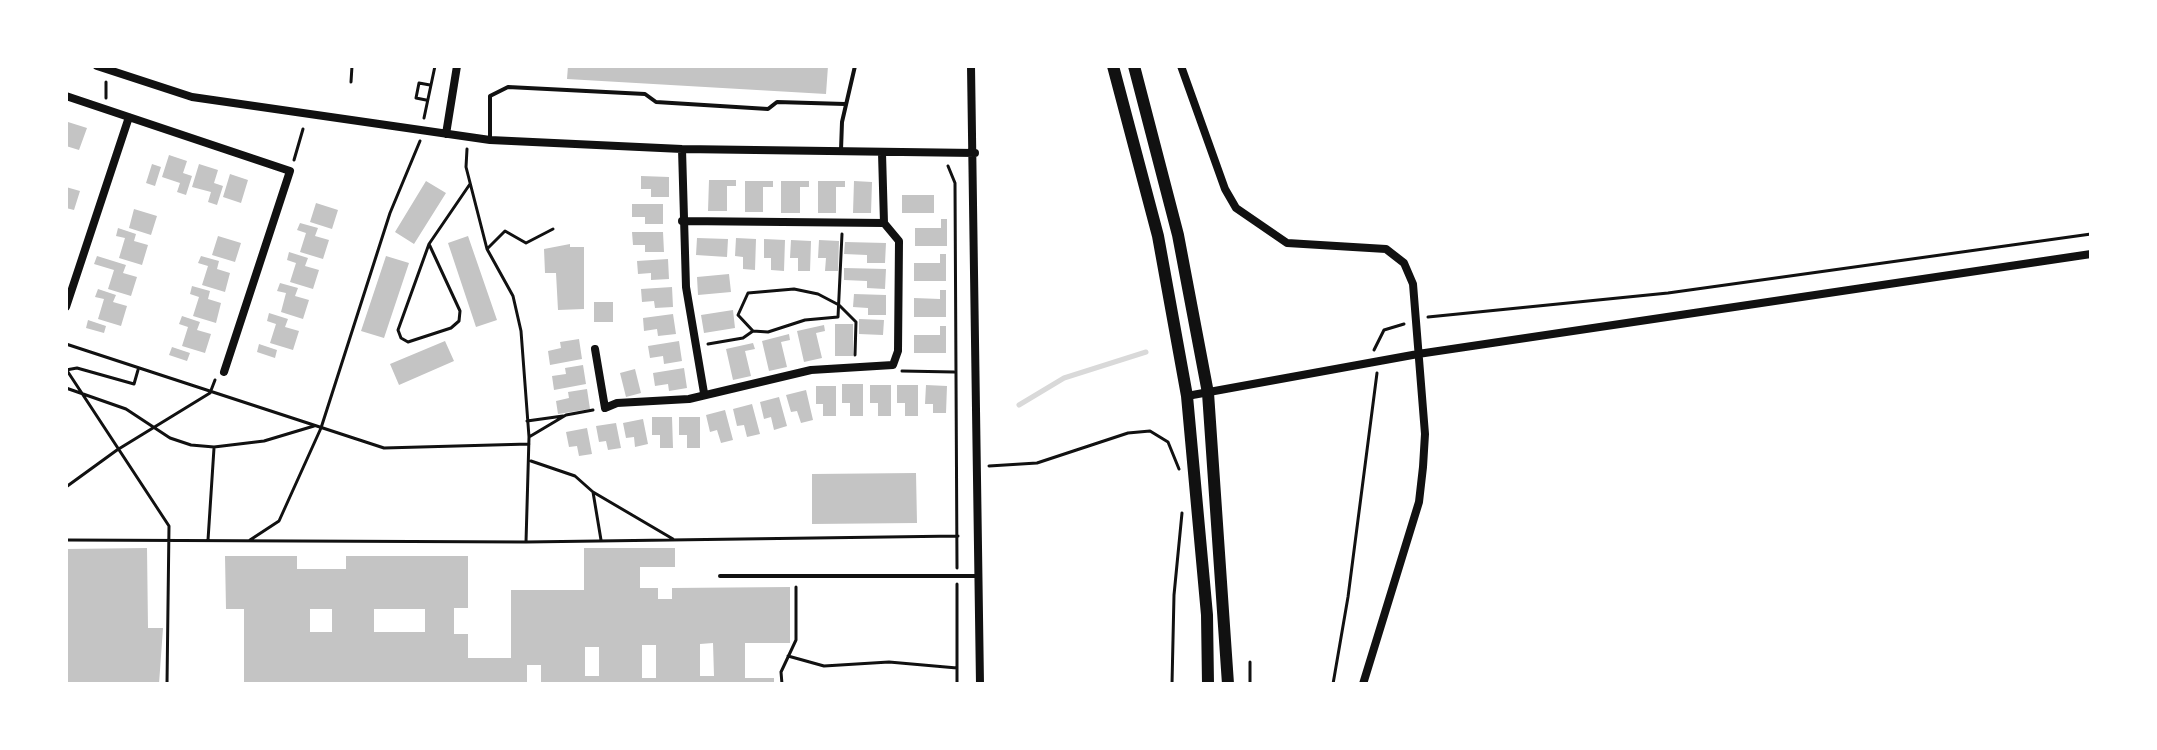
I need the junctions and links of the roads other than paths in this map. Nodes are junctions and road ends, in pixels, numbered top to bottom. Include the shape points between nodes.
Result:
1 (97, 66) edge
2 (457, 66) edge
3 (855, 66) edge
4 (971, 66) edge
5 (1113, 66) edge
6 (1134, 66) edge
7 (1181, 66) edge
8 (66, 96) edge
9 (845, 104) junction
10 (129, 117) junction
11 (446, 134) junction
12 (490, 140) junction
13 (682, 149) junction
14 (841, 152) junction
15 (882, 153) junction
16 (975, 153) junction
17 (682, 221) junction
18 (884, 223) junction
19 (2091, 254) edge
20 (66, 307) edge
21 (595, 349) dead end
22 (1418, 354) junction
23 (224, 372) dead end
24 (704, 393) junction
25 (1208, 393) junction
26 (1187, 396) junction
27 (720, 576) dead end
28 (978, 576) junction
29 (980, 684) edge
30 (1208, 684) edge
31 (1228, 684) edge
32 (1363, 684) edge

1 - 11 street via 192,97
2 - 11 street
3 - 9 lane
4 - 16 street
5 - 26 main road via 1158,236
6 - 25 main road via 1178,235
7 - 22 street via 1236,208 1287,243 1386,249 1404,263
8 - 10 street
9 - 12 lane via 777,102 768,109 656,102 645,94 508,87 490,96
9 - 14 lane
10 - 20 street
10 - 23 street via 290,171
11 - 12 street
12 - 13 street
13 - 14 street
13 - 17 street
14 - 15 street
15 - 16 street
15 - 18 street
16 - 28 street
17 - 18 street
17 - 24 street via 686,287
18 - 24 street via 899,241 898,351 893,365 811,370
19 - 22 street
21 - 24 street via 605,408
22 - 25 street
22 - 32 street via 1425,434 1419,502
25 - 26 street
25 - 31 main road
26 - 30 main road via 1207,615
27 - 28 lane
28 - 29 street

